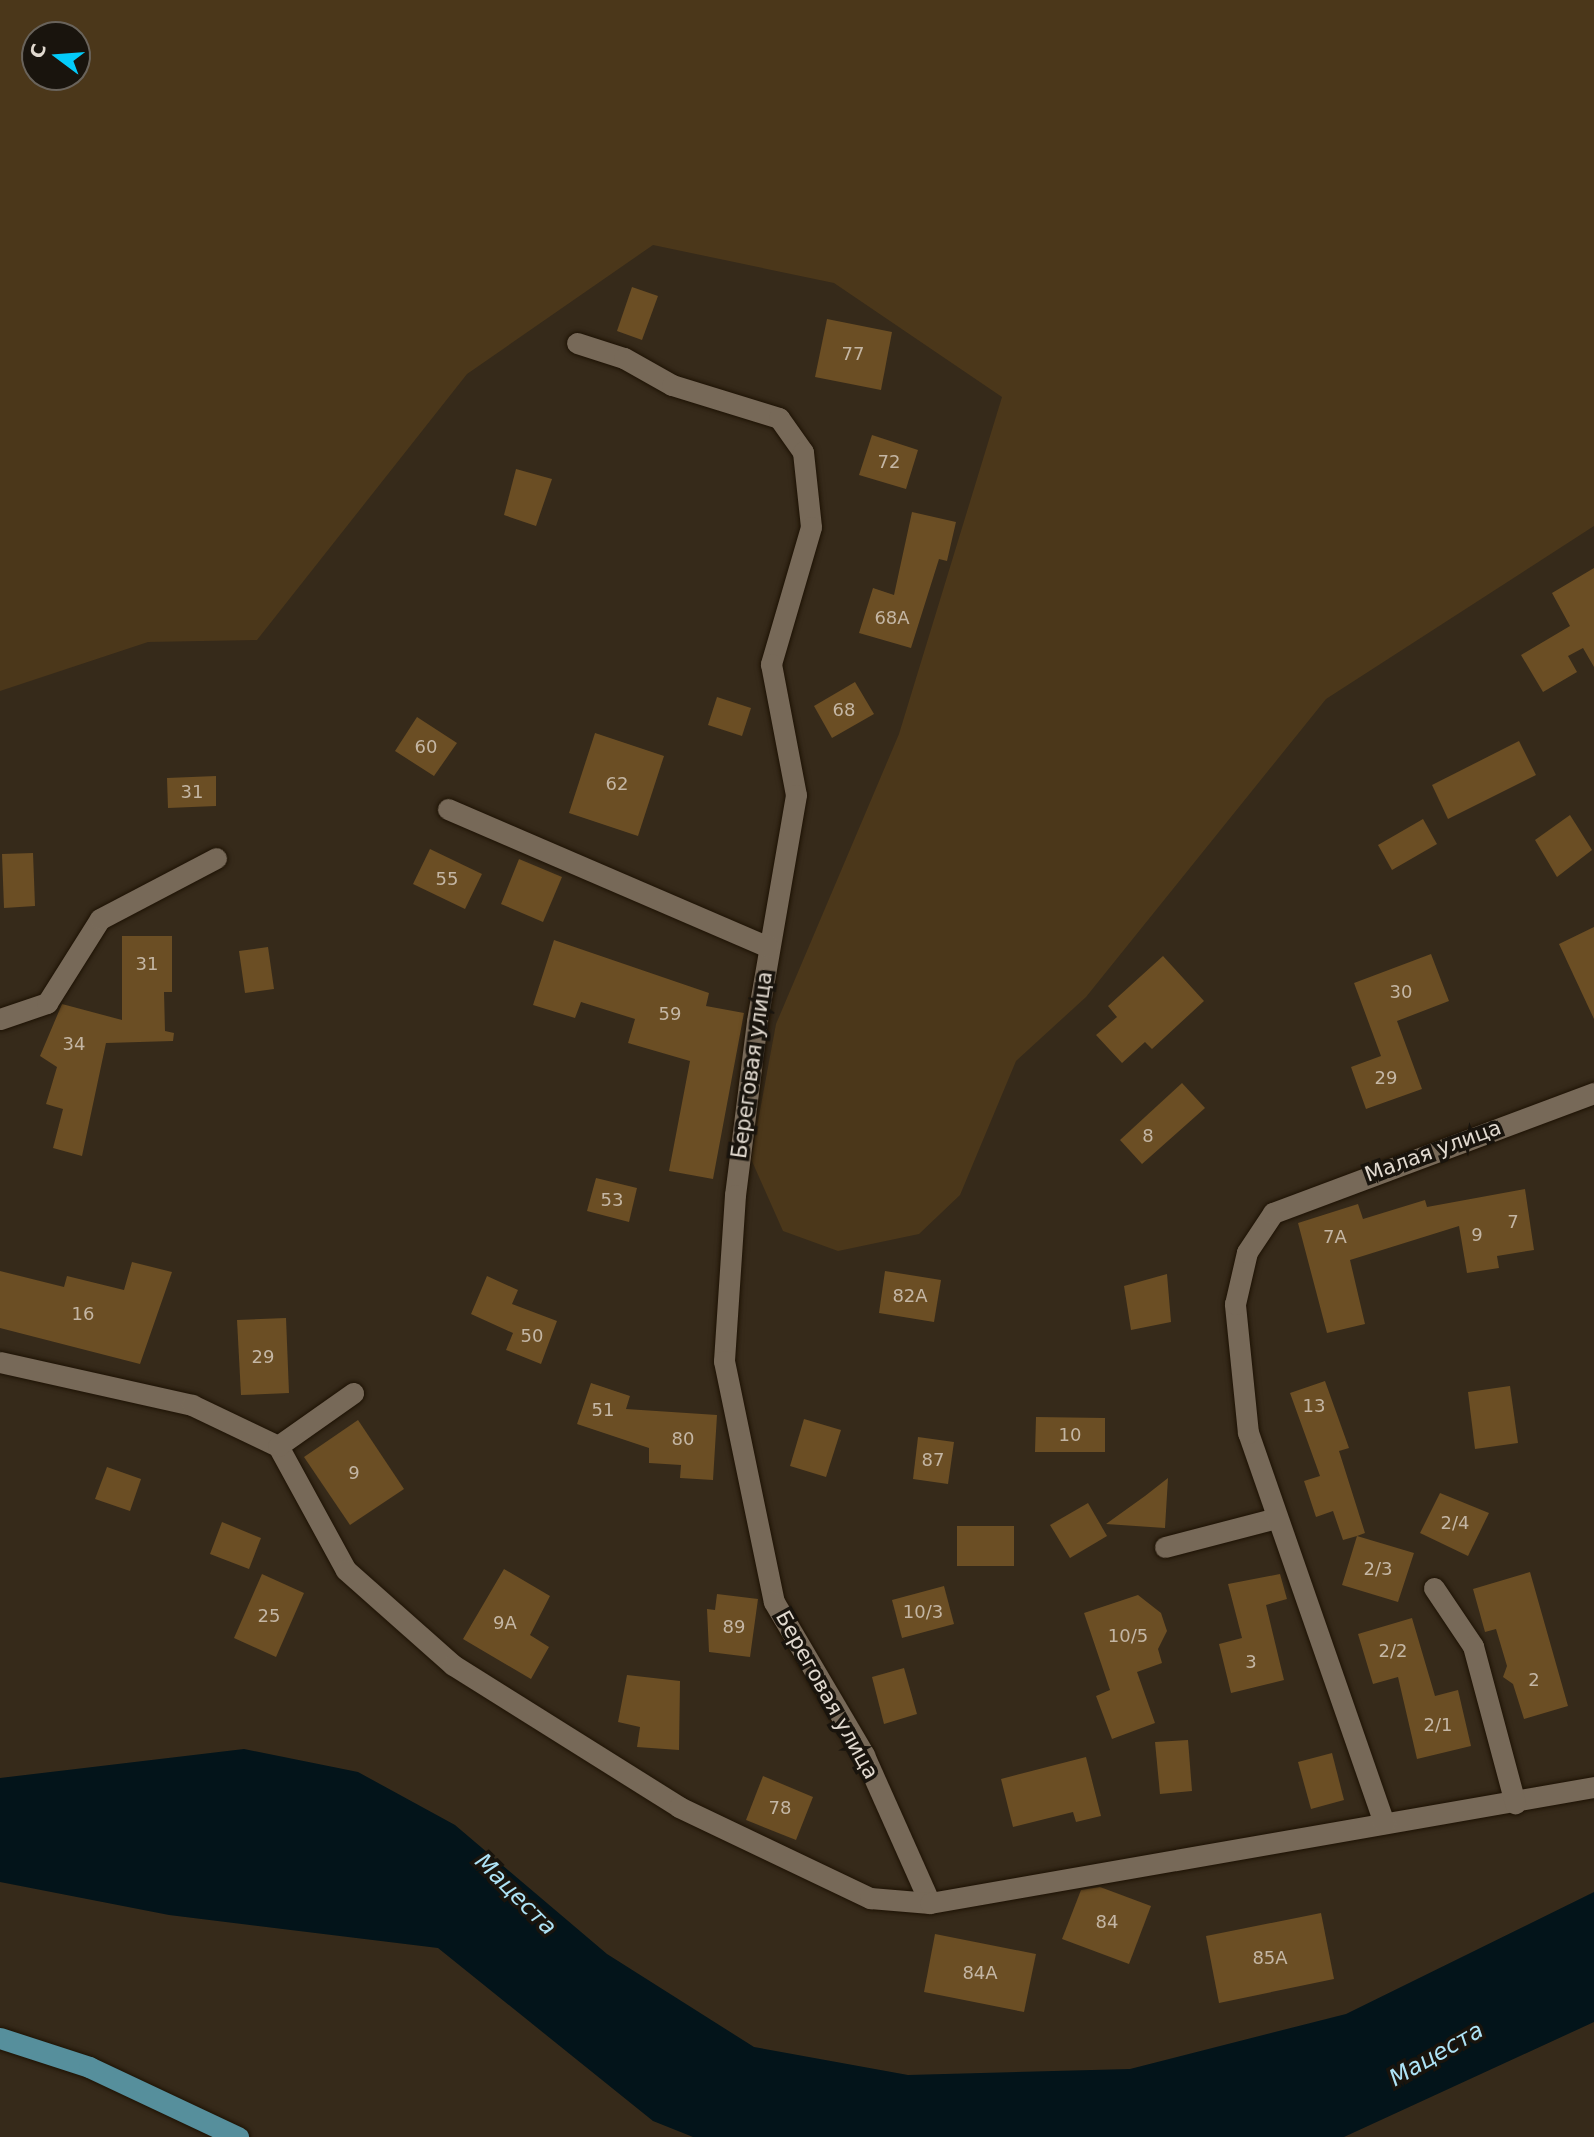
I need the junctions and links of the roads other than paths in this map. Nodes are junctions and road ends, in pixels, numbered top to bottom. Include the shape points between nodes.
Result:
1 (577, 343) dead end
2 (447, 809) dead end
3 (216, 859) dead end
4 (768, 947) junction
5 (0, 1019) edge
6 (1594, 1093) edge
7 (0, 1362) edge
8 (353, 1393) dead end
9 (278, 1446) junction
10 (1276, 1518) junction
11 (1165, 1547) dead end
12 (1434, 1588) dead end
13 (1594, 1787) edge
14 (1515, 1803) junction
15 (1384, 1823) junction
16 (930, 1903) junction
17 (0, 2038) edge
18 (238, 2137) edge

1 - 4 street, Береговая улица via 624,358 671,385 779,418 803,452 811,527 771,664 796,795
2 - 4 street
3 - 5 street via 100,919 47,1003
4 - 16 street, Береговая улица via 735,1195 724,1361 774,1602 864,1755
6 - 10 street, Малая улица via 1273,1213 1247,1252 1235,1304 1248,1433
7 - 9 street via 192,1405
8 - 9 street
9 - 16 street via 346,1570 453,1665 679,1807 816,1877 870,1898
10 - 11 street
10 - 15 street
12 - 14 street via 1472,1646
13 - 14 street
14 - 15 street
15 - 16 street
17 - 18 main road via 89,2067

